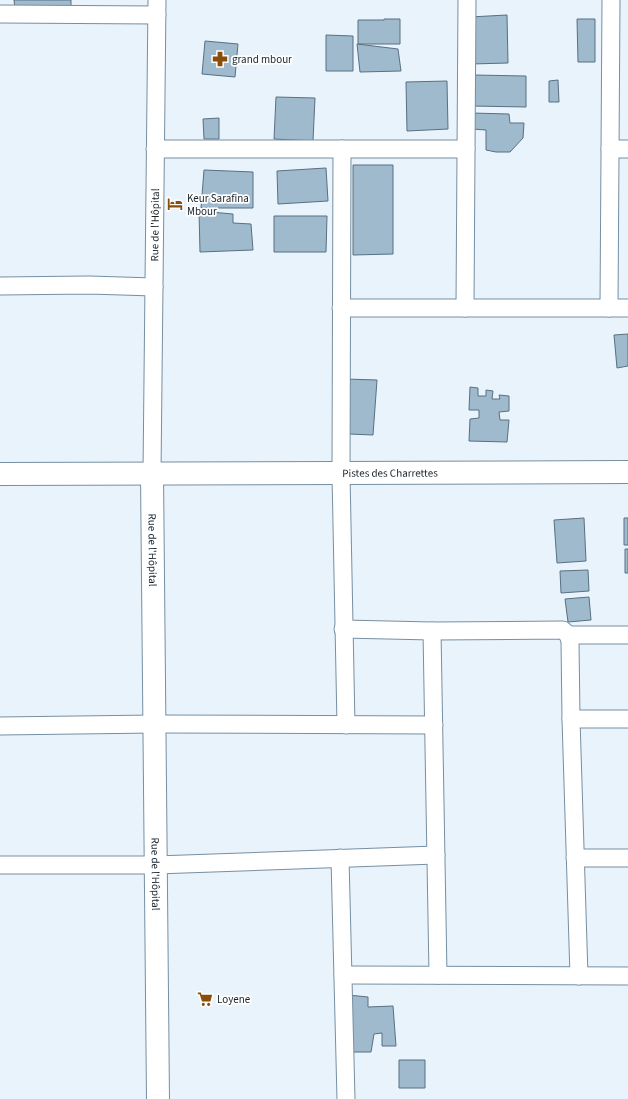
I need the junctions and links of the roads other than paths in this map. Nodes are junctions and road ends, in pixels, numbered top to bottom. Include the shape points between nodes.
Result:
1 (467, 0) edge
2 (611, 0) edge
3 (157, 7) edge
4 (0, 14) edge
5 (156, 149) junction
6 (342, 149) junction
7 (466, 149) junction
8 (610, 149) junction
9 (628, 149) edge
10 (0, 286) edge
11 (154, 287) junction
12 (341, 308) junction
13 (465, 308) junction
14 (610, 308) junction
15 (628, 308) edge
16 (628, 472) edge
17 (0, 474) edge
18 (152, 474) junction
19 (340, 474) junction
20 (343, 629) junction
21 (432, 631) junction
22 (568, 634) junction
23 (628, 635) edge
24 (571, 719) junction
25 (628, 719) edge
26 (154, 724) junction
27 (346, 725) junction
28 (0, 726) edge
29 (434, 726) junction
30 (436, 855) junction
31 (340, 858) junction
32 (575, 858) junction
33 (628, 858) edge
34 (156, 864) junction
35 (0, 865) edge
36 (343, 975) junction
37 (438, 975) junction
38 (579, 976) junction
39 (628, 976) edge
40 (158, 1099) edge
41 (346, 1099) edge

1 - 7 street
2 - 8 street
3 - 4 street
3 - 5 street, Rue de l'Hôpital
5 - 6 street
5 - 11 street, Rue de l'Hôpital
6 - 7 street
6 - 12 street
7 - 13 street
8 - 9 street
8 - 14 street
10 - 11 street
11 - 18 street, Rue de l'Hôpital
12 - 13 street
12 - 19 street
13 - 14 street
14 - 15 street
16 - 19 main road, Pistes des Charrettes
17 - 18 main road, Pistes des Charrettes
18 - 19 main road, Pistes des Charrettes
18 - 26 main road, Rue de l'Hôpital
19 - 20 street
20 - 21 street
20 - 27 street
21 - 22 street via 562,630
21 - 29 street
22 - 23 street
22 - 24 street
24 - 25 street
24 - 32 street
26 - 27 street
26 - 28 street
26 - 34 main road, Rue de l'Hôpital
27 - 29 street
29 - 30 street
30 - 31 street
30 - 37 street
31 - 34 street
31 - 36 street
32 - 33 street
32 - 38 street
34 - 35 street
34 - 40 main road, Rue de l'Hôpital
36 - 37 street
36 - 41 street
37 - 38 street
38 - 39 street

